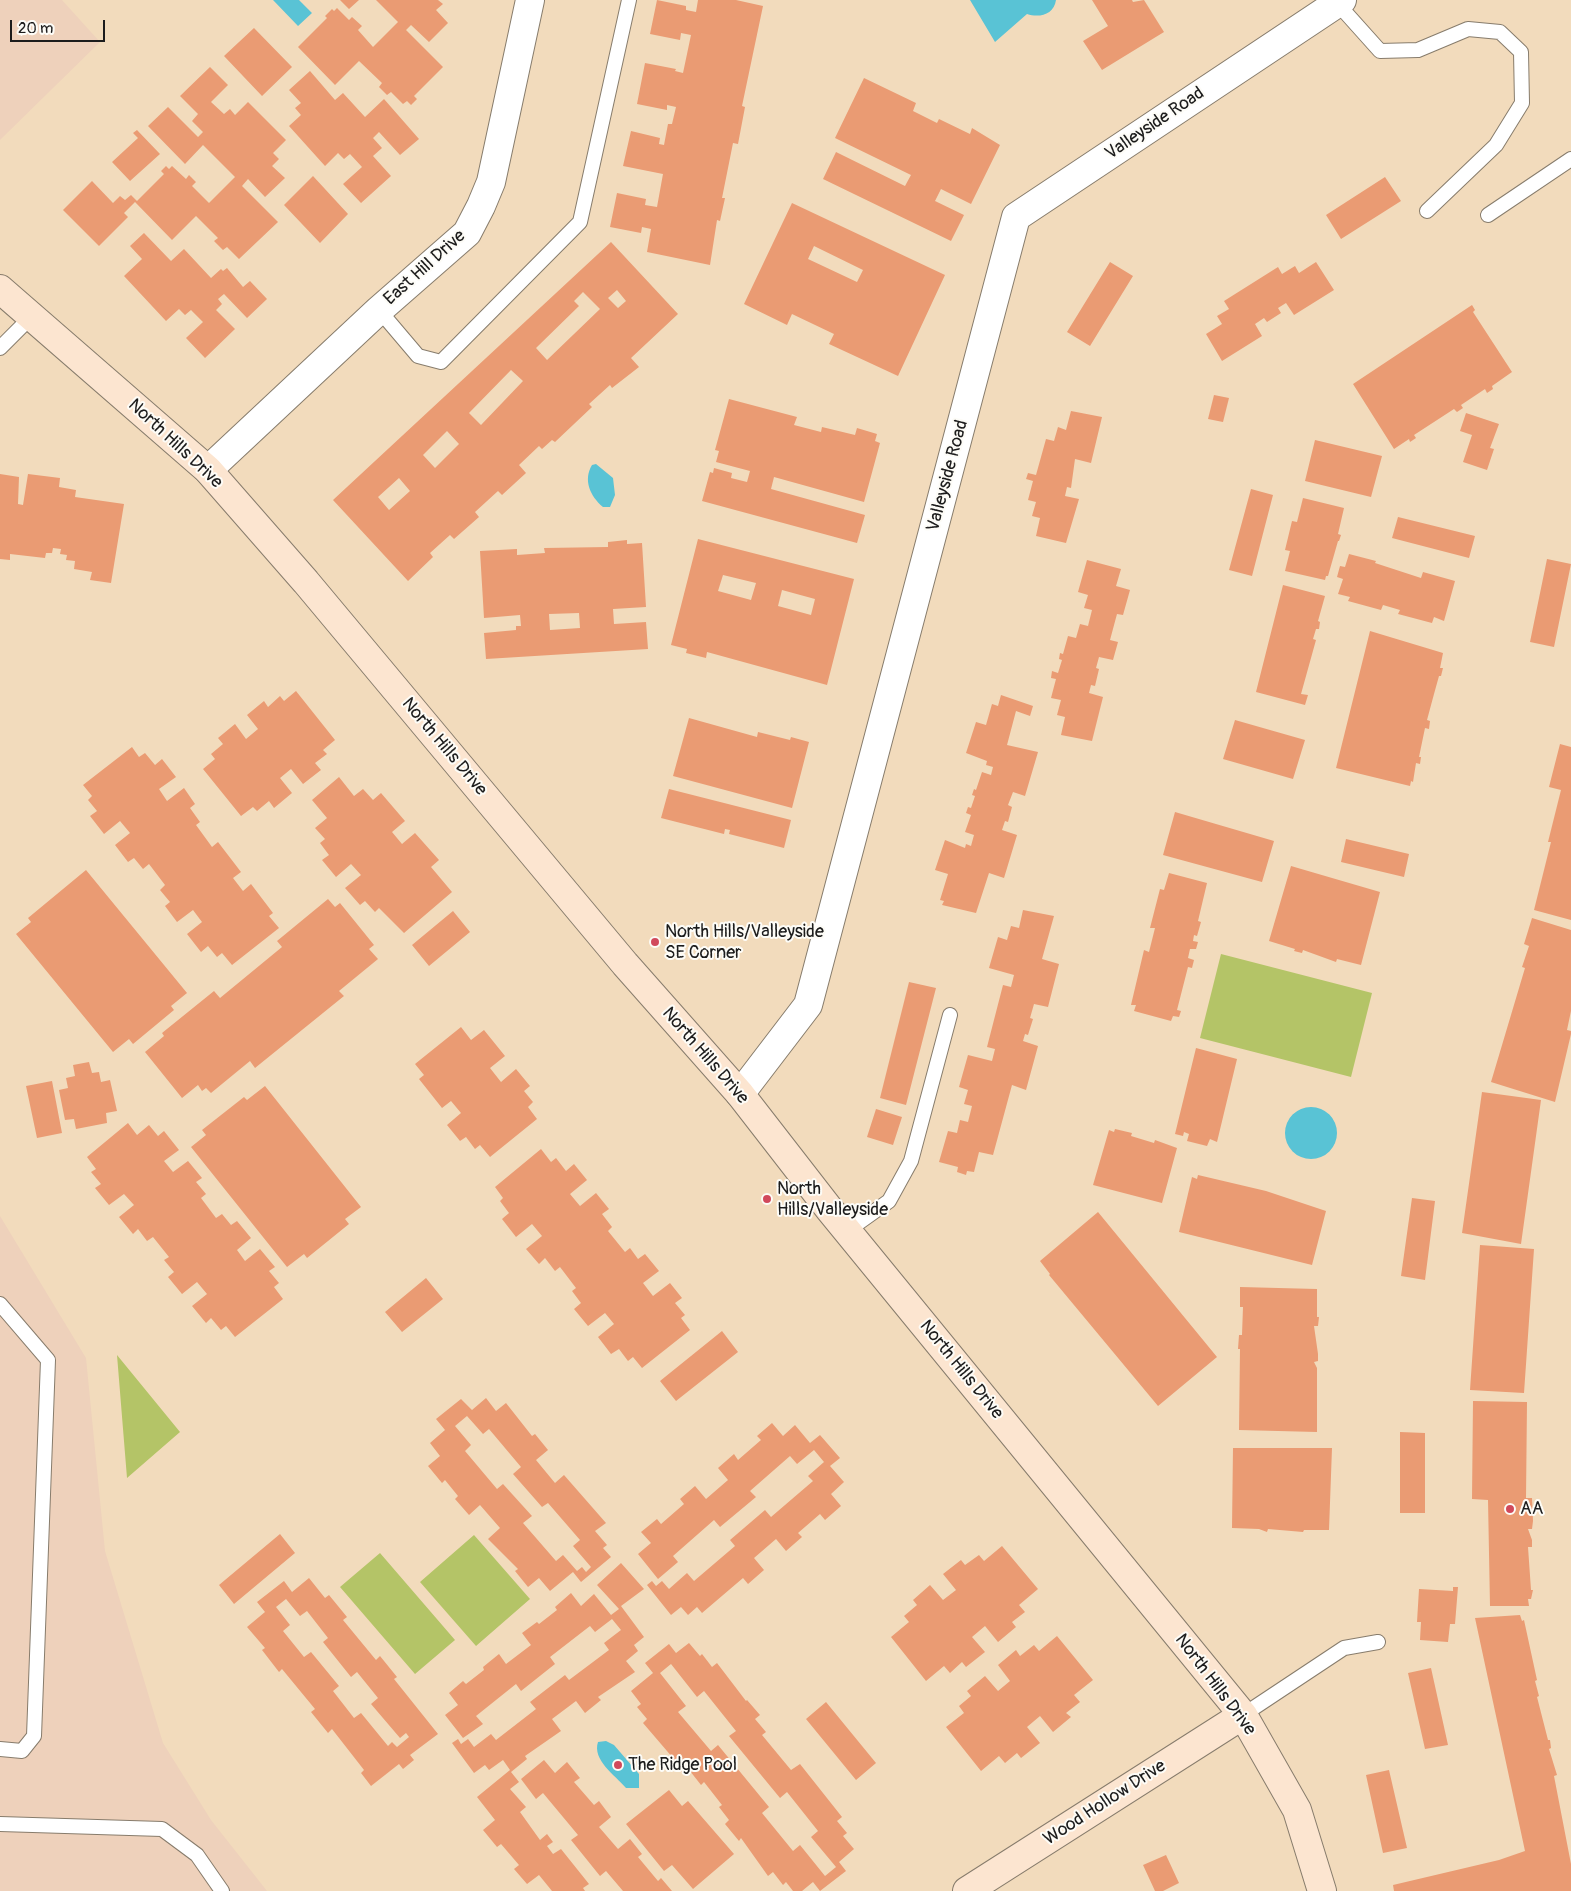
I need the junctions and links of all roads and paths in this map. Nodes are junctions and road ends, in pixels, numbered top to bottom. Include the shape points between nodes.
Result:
1 (530, 0) edge
2 (629, 0) edge
3 (1339, 2) edge
4 (1571, 159) edge
5 (1427, 211) dead end
6 (1488, 215) dead end
7 (0, 289) edge
8 (379, 310) junction
9 (32, 316) junction
10 (0, 348) edge
11 (208, 470) junction
12 (950, 1015) dead end
13 (740, 1094) junction
14 (847, 1231) junction
15 (0, 1304) edge
16 (1378, 1642) dead end
17 (1243, 1715) junction
18 (0, 1749) edge
19 (0, 1824) edge
20 (222, 1891) edge
21 (967, 1891) edge
22 (1322, 1891) edge

1 - 8 street, East Hill Drive via 491,182 481,206 467,233
2 - 8 lane via 580,222 441,362 418,356
3 - 5 lane via 1380,51 1418,50 1468,29 1500,32 1521,52 1522,103 1496,144
3 - 13 street, Valleyside Road via 1016,217 808,1006
4 - 6 lane
7 - 9 street, North Hills Drive
8 - 11 street, East Hill Drive
9 - 10 lane
9 - 11 street, North Hills Drive
11 - 13 street, North Hills Drive via 306,582 625,964
12 - 14 lane via 911,1161 889,1201
13 - 14 street, North Hills Drive
14 - 17 street, North Hills Drive
15 - 18 lane via 48,1360 34,1736 22,1751
16 - 17 lane via 1344,1648
17 - 21 street, Wood Hollow Drive
17 - 22 street, North Hills Drive via 1297,1810
19 - 20 lane via 162,1829 197,1854

